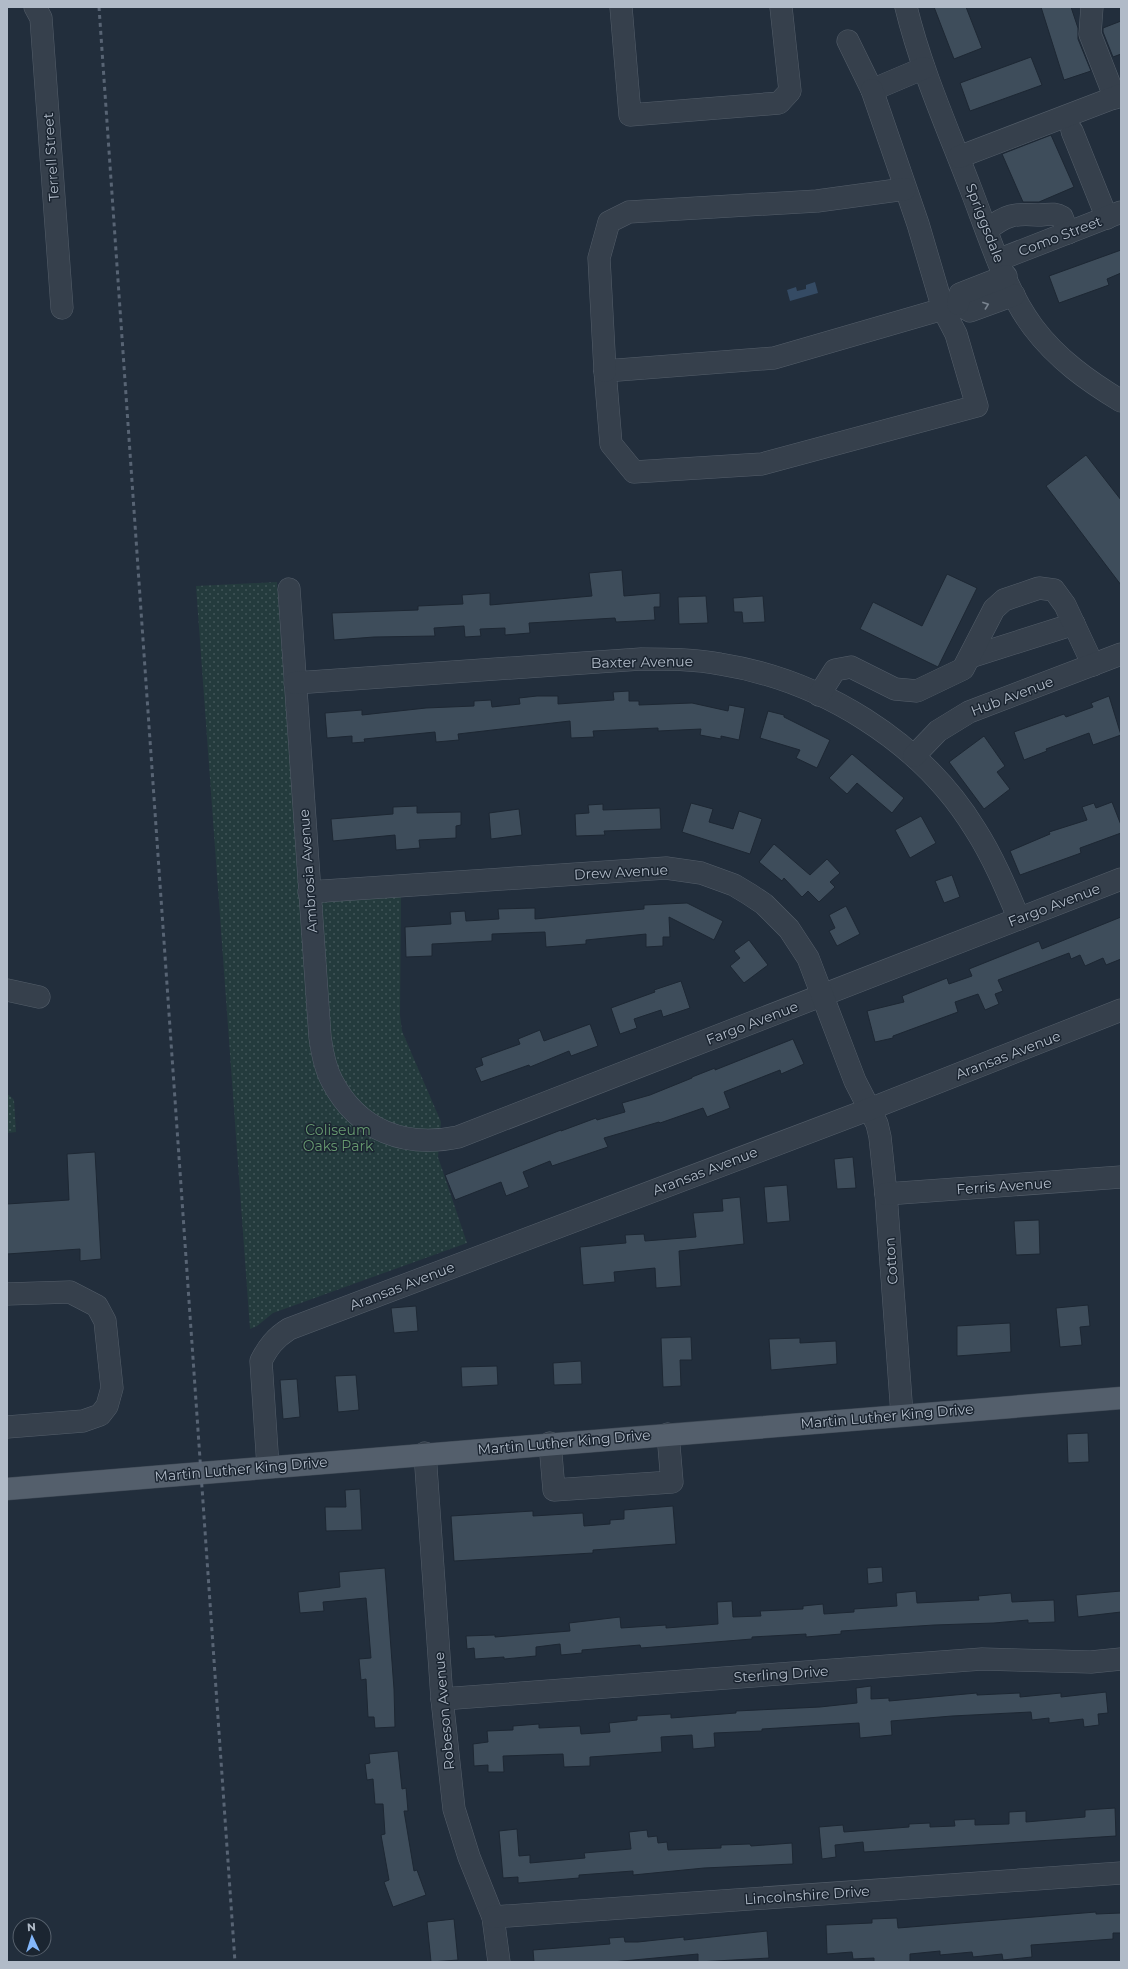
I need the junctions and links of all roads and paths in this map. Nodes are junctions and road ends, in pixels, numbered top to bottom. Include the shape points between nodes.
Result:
1 (35, 7) edge
2 (621, 7) edge
3 (781, 7) edge
4 (906, 7) edge
5 (1092, 7) edge
6 (848, 41) dead end
7 (924, 68) junction
8 (872, 90) junction
9 (1118, 97) edge
10 (1072, 131) dead end
11 (959, 157) junction
12 (906, 189) junction
13 (1114, 215) edge
14 (987, 230) junction
15 (1068, 233) junction
16 (1006, 277) junction
17 (951, 306) junction
18 (62, 308) dead end
19 (605, 370) junction
20 (1121, 401) edge
21 (288, 589) dead end
22 (1074, 624) junction
23 (1121, 654) edge
24 (970, 657) junction
25 (1093, 665) junction
26 (295, 683) junction
27 (819, 694) junction
28 (914, 756) junction
29 (1121, 879) edge
30 (310, 892) junction
31 (1019, 919) junction
32 (7, 990) edge
33 (823, 995) junction
34 (39, 997) dead end
35 (1121, 1010) edge
36 (870, 1108) junction
37 (380, 1131) joint
38 (1121, 1177) edge
39 (886, 1194) junction
40 (7, 1294) edge
41 (1121, 1398) edge
42 (902, 1415) junction
43 (7, 1427) edge
44 (668, 1434) junction
45 (550, 1443) junction
46 (425, 1453) junction
47 (268, 1467) junction
48 (7, 1489) edge
49 (1121, 1659) edge
50 (442, 1699) junction
51 (1121, 1873) edge
52 (493, 1917) junction
53 (499, 1962) edge

1 - 18 street, Terrell Street via 41,18
2 - 3 street via 630,115 779,103 790,91
4 - 7 street, Spriggsdale
5 - 9 street via 1090,34
6 - 8 street
7 - 8 street
7 - 11 street, Spriggsdale
8 - 12 street
9 - 11 street
10 - 13 street
11 - 14 street, Spriggsdale
12 - 17 street
12 - 19 street via 817,201 629,212 609,222 599,258
13 - 15 street, Como Street
14 - 15 street via 1000,219 1010,216 1026,213 1056,214 1062,217
14 - 16 street, Spriggsdale
15 - 16 street, Como Street
16 - 17 street, Como Street via 960,294
16 - 20 street, Spriggsdale via 1033,327 1050,347 1092,383
17 - 19 street via 774,358
17 - 19 street via 956,334 977,406 762,464 634,472 611,444
21 - 26 street, Ambrosia Avenue
22 - 24 street
22 - 24 street via 1065,604 1054,590 1039,588 1004,600 994,610
22 - 25 street
23 - 25 street, Hub Avenue
24 - 27 street via 963,670 917,691 895,689 852,667 835,670
25 - 28 street, Hub Avenue via 969,712 938,731
26 - 27 street, Baxter Avenue via 641,659 720,664 758,672
26 - 30 street, Ambrosia Avenue
27 - 28 street, Baxter Avenue via 866,720
28 - 31 street, Baxter Avenue via 951,796 974,828 994,862
29 - 31 street, Fargo Avenue
30 - 33 street, Drew Avenue via 648,868 689,871 734,885 777,916 805,953
30 - 37 street, Ambrosia Avenue via 320,1037 324,1058 331,1081 345,1102
31 - 33 street, Fargo Avenue
32 - 34 street
33 - 36 street, Drew Avenue via 855,1081
33 - 37 street, Fargo Avenue via 458,1137 439,1141 415,1141
35 - 36 street, Aransas Avenue
36 - 39 street, Cotton via 880,1138
36 - 47 street, Aransas Avenue via 288,1329 276,1337 261,1361
38 - 39 street, Ferris Avenue
39 - 42 street, Cotton
40 - 43 street via 70,1292 97,1306 105,1321 112,1388 107,1406 100,1415 83,1421
41 - 42 main road, Martin Luther King Drive
42 - 44 main road, Martin Luther King Drive
44 - 45 main road, Martin Luther King Drive
44 - 45 street via 672,1482 554,1490
45 - 46 main road, Martin Luther King Drive
46 - 47 main road, Martin Luther King Drive
46 - 50 street, Robeson Avenue
47 - 48 main road, Martin Luther King Drive
49 - 50 street, Sterling Drive via 1091,1662 982,1659
50 - 52 street, Robeson Avenue via 454,1809 469,1857
51 - 52 street, Lincolnshire Drive
52 - 53 street, Robeson Avenue

